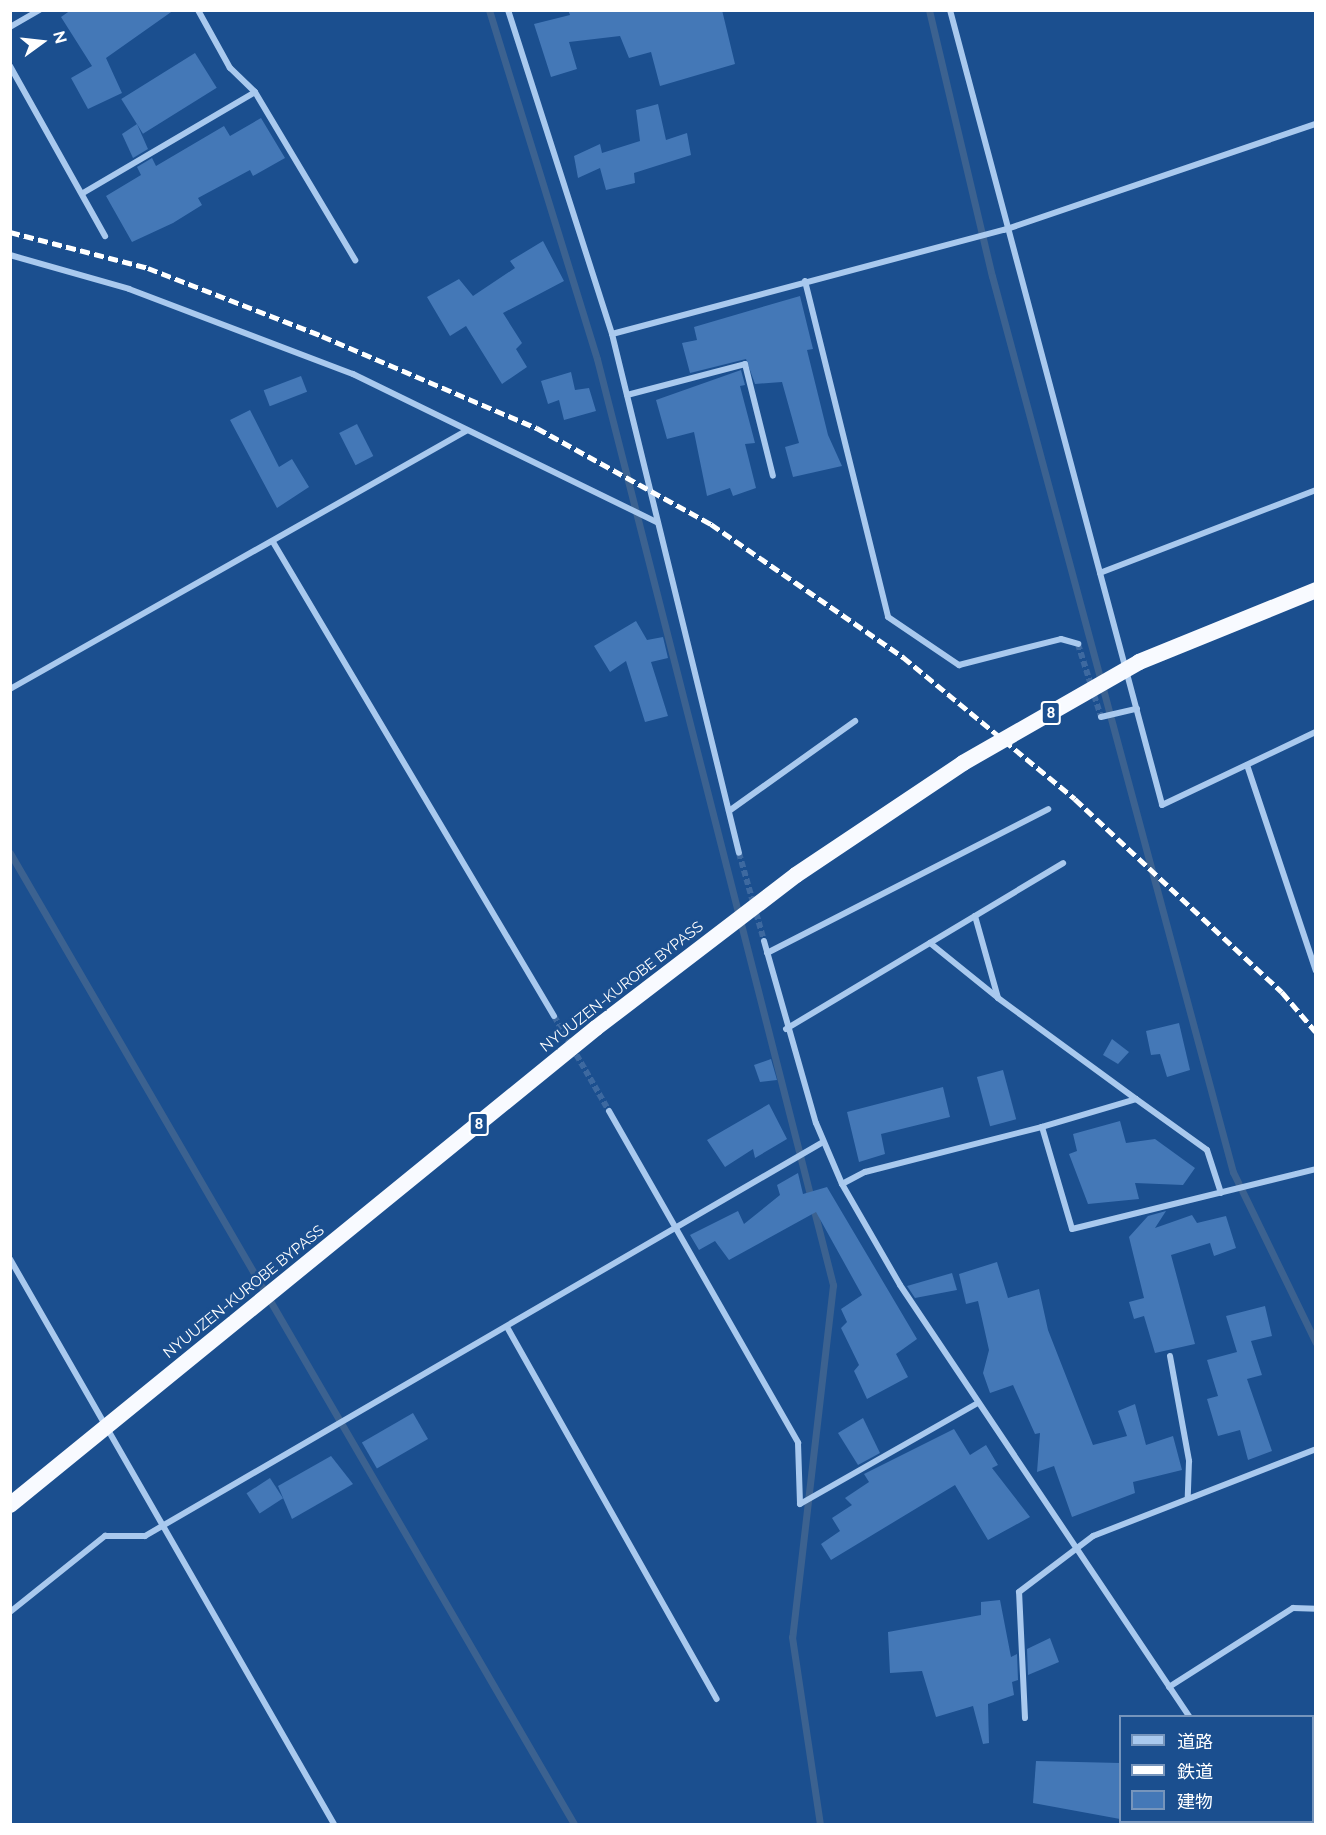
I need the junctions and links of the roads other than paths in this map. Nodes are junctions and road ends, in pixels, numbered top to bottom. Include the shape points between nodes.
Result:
1 (39, 10) edge
2 (198, 10) edge
3 (508, 10) edge
4 (950, 10) edge
5 (10, 27) edge
6 (10, 66) edge
7 (255, 92) junction
8 (1316, 124) edge
9 (83, 193) junction
10 (1004, 230) junction
11 (105, 236) dead end
12 (10, 255) edge
13 (355, 260) dead end
14 (805, 281) junction
15 (612, 334) junction
16 (627, 395) junction
17 (466, 431) junction
18 (773, 476) dead end
19 (1316, 490) edge
20 (658, 523) junction
21 (273, 542) junction
22 (1100, 573) junction
23 (1316, 590) edge
24 (1078, 644) dead end
25 (10, 689) edge
26 (1137, 709) junction
27 (1101, 717) dead end
28 (855, 721) dead end
29 (1316, 732) edge
30 (1247, 765) junction
31 (1047, 809) dead end
32 (729, 811) junction
33 (739, 853) tunnel mouth
34 (1063, 863) dead end
35 (975, 916) junction
36 (764, 941) tunnel mouth
37 (930, 943) junction
38 (767, 953) junction
39 (1316, 971) edge
40 (998, 998) junction
41 (554, 1016) tunnel mouth
42 (786, 1029) junction
43 (1136, 1100) junction
44 (609, 1111) tunnel mouth
45 (1042, 1127) junction
46 (823, 1142) junction
47 (1316, 1169) edge
48 (842, 1184) junction
49 (1221, 1194) junction
50 (674, 1230) junction
51 (10, 1259) edge
52 (507, 1327) junction
53 (1170, 1356) dead end
54 (978, 1403) junction
55 (110, 1425) junction
56 (1316, 1449) edge
57 (1188, 1498) junction
58 (10, 1504) edge
59 (162, 1526) junction
60 (1076, 1549) junction
61 (1315, 1609) edge
62 (10, 1612) edge
63 (1170, 1687) junction
64 (717, 1699) dead end
65 (1188, 1715) edge
66 (1025, 1718) dead end
67 (334, 1824) edge

1 - 5 street
2 - 7 street via 230,68
3 - 15 street
4 - 10 street
6 - 9 street
7 - 9 street
7 - 13 street
8 - 10 street
9 - 11 street
10 - 14 street
10 - 22 street
12 - 17 street via 129,289 353,374
14 - 15 street
14 - 24 street via 888,616 959,665 1061,639
15 - 16 street
16 - 18 street via 745,364
16 - 20 street
17 - 20 street
17 - 21 street
19 - 22 street
20 - 32 street
21 - 25 street
21 - 41 street
22 - 26 street
23 - 55 highway, NYUUZEN-KUROBE BYPASS / 8, bridge via 1139,662 963,763 796,875 606,1020
26 - 27 street
26 - 30 street via 1162,805
28 - 32 street
29 - 30 street
30 - 39 street
31 - 38 street
32 - 33 street
34 - 35 street
35 - 37 street
35 - 40 street
36 - 38 street
37 - 40 street
37 - 42 street
38 - 42 street
40 - 43 street
42 - 46 street
43 - 45 street
43 - 49 street via 1207,1149
44 - 50 street
45 - 48 street via 865,1172
45 - 49 street via 1072,1229
46 - 48 street
46 - 50 street
47 - 49 street
48 - 54 street via 900,1286
50 - 52 street
50 - 54 street via 798,1443 800,1504
51 - 55 street
52 - 59 street
52 - 64 street
53 - 57 street via 1189,1461
54 - 60 street
55 - 58 highway, NYUUZEN-KUROBE BYPASS / 8
55 - 59 street
56 - 57 street
57 - 60 street
59 - 62 street via 145,1536 105,1536
59 - 67 street
60 - 63 street
60 - 66 street via 1019,1592
61 - 63 street via 1293,1608
63 - 65 street

